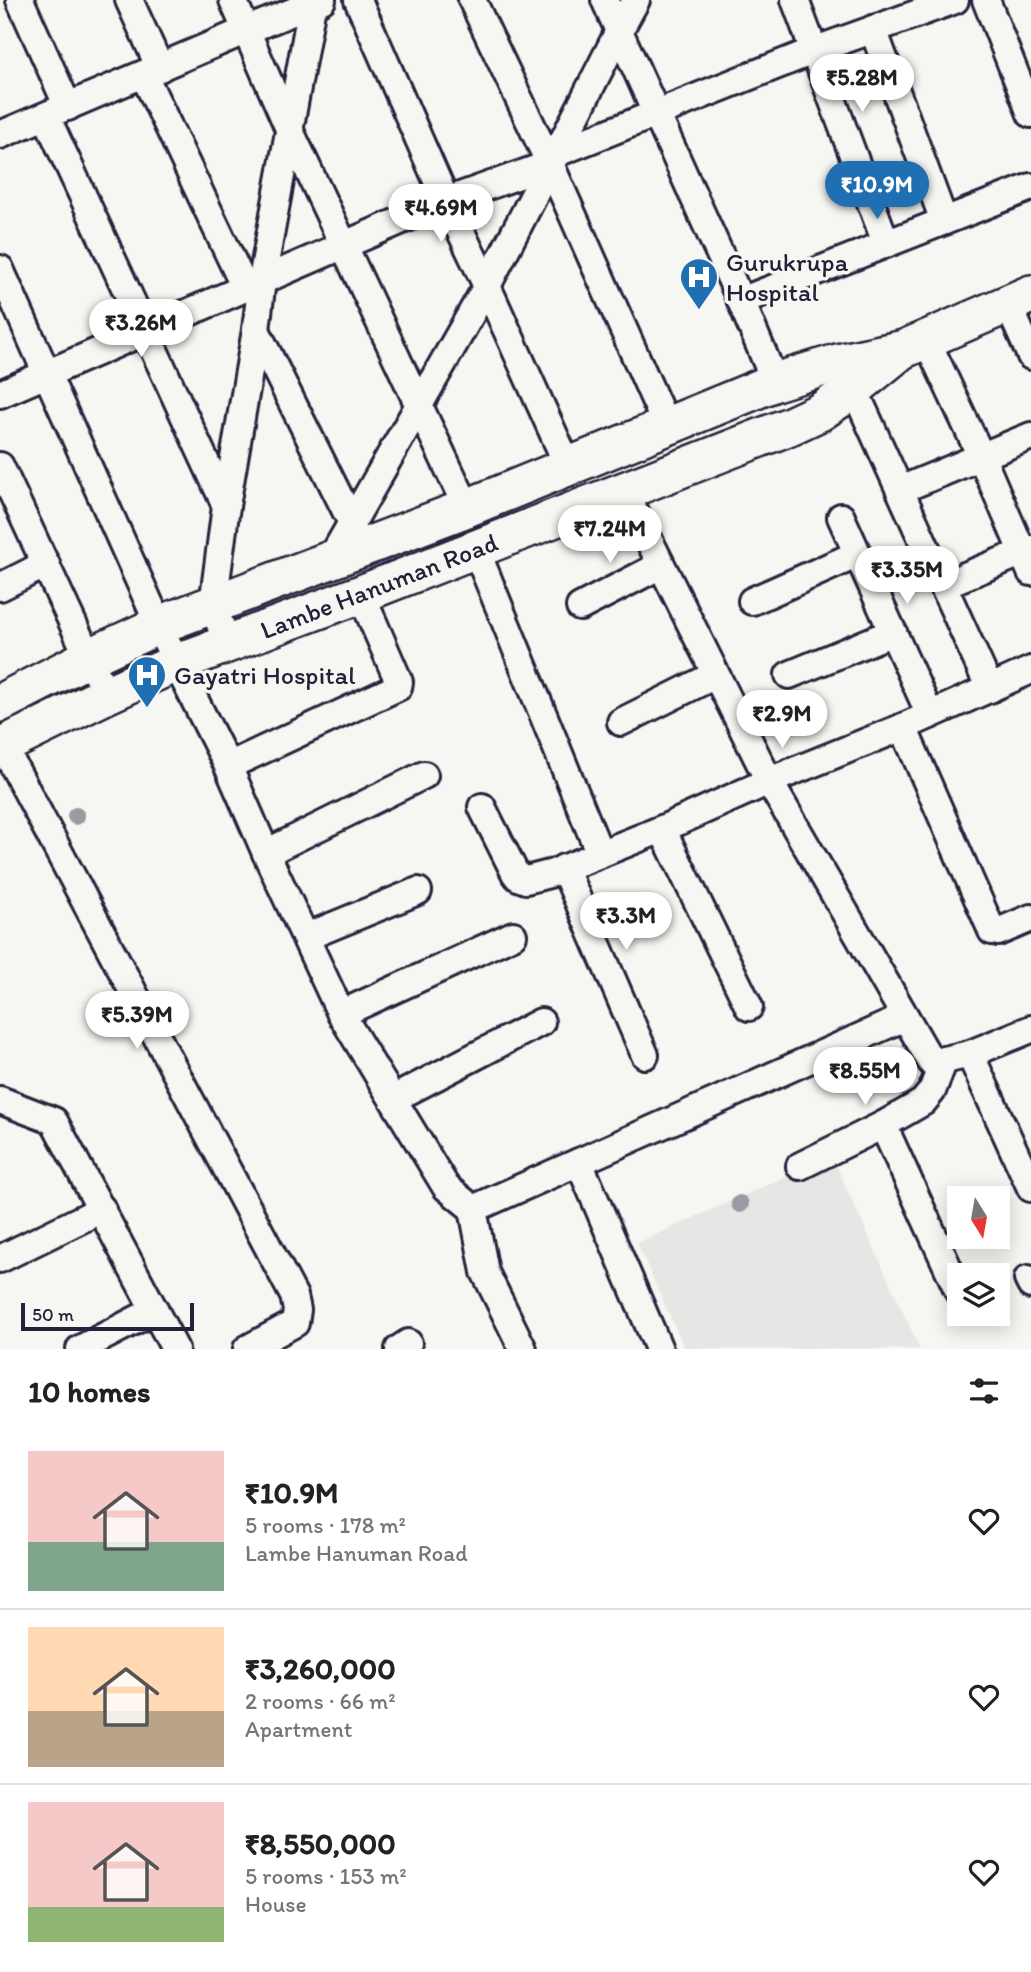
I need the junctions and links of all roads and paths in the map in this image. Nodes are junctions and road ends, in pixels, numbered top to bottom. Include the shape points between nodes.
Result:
1 (20, 0) edge
2 (129, 0) edge
3 (233, 0) edge
4 (358, 0) edge
5 (472, 0) edge
6 (604, 0) edge
7 (636, 0) edge
8 (795, 0) edge
9 (955, 0) edge
10 (986, 0) edge
11 (316, 1) edge
12 (873, 29) junction
13 (247, 30) junction
14 (618, 33) junction
15 (813, 51) junction
16 (152, 71) junction
17 (57, 111) junction
18 (655, 113) junction
19 (1031, 114) edge
20 (290, 131) junction
21 (0, 135) edge
22 (553, 159) junction
23 (1031, 187) edge
24 (446, 201) junction
25 (944, 221) junction
26 (886, 243) junction
27 (343, 245) junction
28 (0, 269) edge
29 (254, 284) junction
30 (487, 286) junction
31 (1020, 299) edge
32 (741, 301) junction
33 (256, 330) junction
34 (145, 332) junction
35 (915, 344) junction
36 (1031, 356) edge
37 (47, 374) junction
38 (775, 382) junction
39 (854, 389) junction
40 (0, 394) edge
41 (419, 405) junction
42 (667, 427) junction
43 (1031, 436) edge
44 (981, 456) junction
45 (569, 467) junction
46 (1, 473) edge
47 (900, 490) junction
48 (625, 492) junction
49 (226, 506) junction
50 (467, 508) junction
51 (841, 517) dead end
52 (352, 523) junction
53 (476, 550) junction
54 (858, 554) junction
55 (1028, 558) edge
56 (330, 561) junction
57 (46, 564) junction
58 (661, 565) junction
59 (943, 584) junction
60 (0, 587) edge
61 (361, 594) junction
62 (752, 601) dead end
63 (213, 605) junction
64 (580, 607) dead end
65 (159, 625) junction
66 (893, 632) junction
67 (227, 643) junction
68 (88, 658) junction
69 (176, 663) junction
70 (715, 675) junction
71 (789, 675) dead end
72 (1028, 679) edge
73 (990, 689) junction
74 (106, 695) junction
75 (0, 703) edge
76 (930, 715) junction
77 (621, 722) dead end
78 (903, 727) junction
79 (1, 746) edge
80 (228, 766) junction
81 (424, 775) dead end
82 (769, 781) junction
83 (482, 807) dead end
84 (662, 829) junction
85 (266, 853) junction
86 (600, 854) junction
87 (564, 868) junction
88 (418, 891) dead end
89 (1031, 918) edge
90 (513, 935) dead end
91 (306, 937) junction
92 (749, 1007) dead end
93 (341, 1014) junction
94 (905, 1017) junction
95 (541, 1022) dead end
96 (1031, 1029) edge
97 (970, 1054) junction
98 (645, 1055) dead end
99 (944, 1060) junction
100 (393, 1099) junction
101 (0, 1100) edge
102 (883, 1125) junction
103 (579, 1163) junction
104 (800, 1166) dead end
105 (1031, 1188) edge
106 (102, 1209) junction
107 (472, 1209) junction
108 (0, 1259) edge
109 (947, 1266) edge
110 (155, 1310) junction
111 (80, 1349) edge
112 (175, 1349) edge
113 (247, 1349) edge
114 (523, 1349) edge
115 (659, 1349) edge

1 - 17 street
2 - 16 street
3 - 13 street
4 - 24 street
5 - 22 street
6 - 14 street
7 - 14 street
8 - 15 street
9 - 12 street
10 - 19 street
11 - 13 street
11 - 20 street
12 - 15 street
12 - 25 street
13 - 16 street
13 - 20 street
14 - 18 street
14 - 22 street
15 - 18 street
15 - 26 street
16 - 17 street
16 - 29 street
17 - 21 street
17 - 34 street
18 - 22 street
18 - 32 street
20 - 27 street
20 - 29 street
22 - 24 street
22 - 30 street
22 - 42 street
23 - 25 street
24 - 27 street
24 - 30 street
25 - 26 street
26 - 32 street
27 - 29 street
27 - 41 street
28 - 37 street
29 - 33 street
29 - 34 street
30 - 41 street
30 - 45 street
31 - 35 main road, Lambe Hanuman Road
31 - 36 street
32 - 38 street
33 - 49 street
33 - 52 street
34 - 37 street
34 - 49 street
35 - 38 main road, Lambe Hanuman Road
35 - 39 main road, Lambe Hanuman Road
35 - 44 street
37 - 40 street
37 - 65 street
38 - 42 main road, Lambe Hanuman Road
39 - 47 street
39 - 48 main road, Lambe Hanuman Road via 790,426
41 - 50 street
41 - 52 street
42 - 45 main road, Lambe Hanuman Road
43 - 44 street
44 - 47 street
44 - 55 street
45 - 50 main road, Lambe Hanuman Road
46 - 57 street
47 - 59 street
48 - 53 main road, Lambe Hanuman Road
48 - 58 street
49 - 63 street
50 - 56 main road, Lambe Hanuman Road
51 - 54 street
52 - 56 street
53 - 61 main road, Lambe Hanuman Road
53 - 86 street
54 - 62 street
54 - 66 street
55 - 59 street
56 - 63 main road, Lambe Hanuman Road
57 - 60 street
57 - 68 street
58 - 64 street
58 - 70 street
59 - 73 street
61 - 67 main road, Lambe Hanuman Road
61 - 80 street via 398,687
63 - 65 main road, Lambe Hanuman Road
63 - 67 street
65 - 68 main road, Lambe Hanuman Road
65 - 69 street
66 - 71 street
66 - 76 street
67 - 69 main road, Lambe Hanuman Road
68 - 74 street
68 - 75 main road, Lambe Hanuman Road
69 - 74 main road, Lambe Hanuman Road
69 - 80 street
70 - 77 street
70 - 82 street
72 - 73 street
73 - 76 street
74 - 79 main road, Lambe Hanuman Road
76 - 78 street
78 - 82 street
78 - 89 street via 992,932
79 - 113 street via 294,1296 295,1323
80 - 85 street
81 - 85 street
82 - 84 street
82 - 94 street
83 - 87 street via 518,877 526,880
84 - 86 street
84 - 92 street
85 - 91 street
86 - 87 street
87 - 98 street
88 - 91 street
90 - 93 street
91 - 93 street
93 - 100 street
94 - 99 street via 932,1063
94 - 103 street
95 - 100 street
96 - 97 street
97 - 99 street
97 - 105 street
99 - 102 street via 929,1097
100 - 107 street via 446,1187
101 - 106 street via 54,1121
102 - 104 street
102 - 109 street
103 - 107 street
103 - 115 street
106 - 108 street
106 - 110 street
107 - 114 street via 485,1272
110 - 111 street
110 - 112 street

